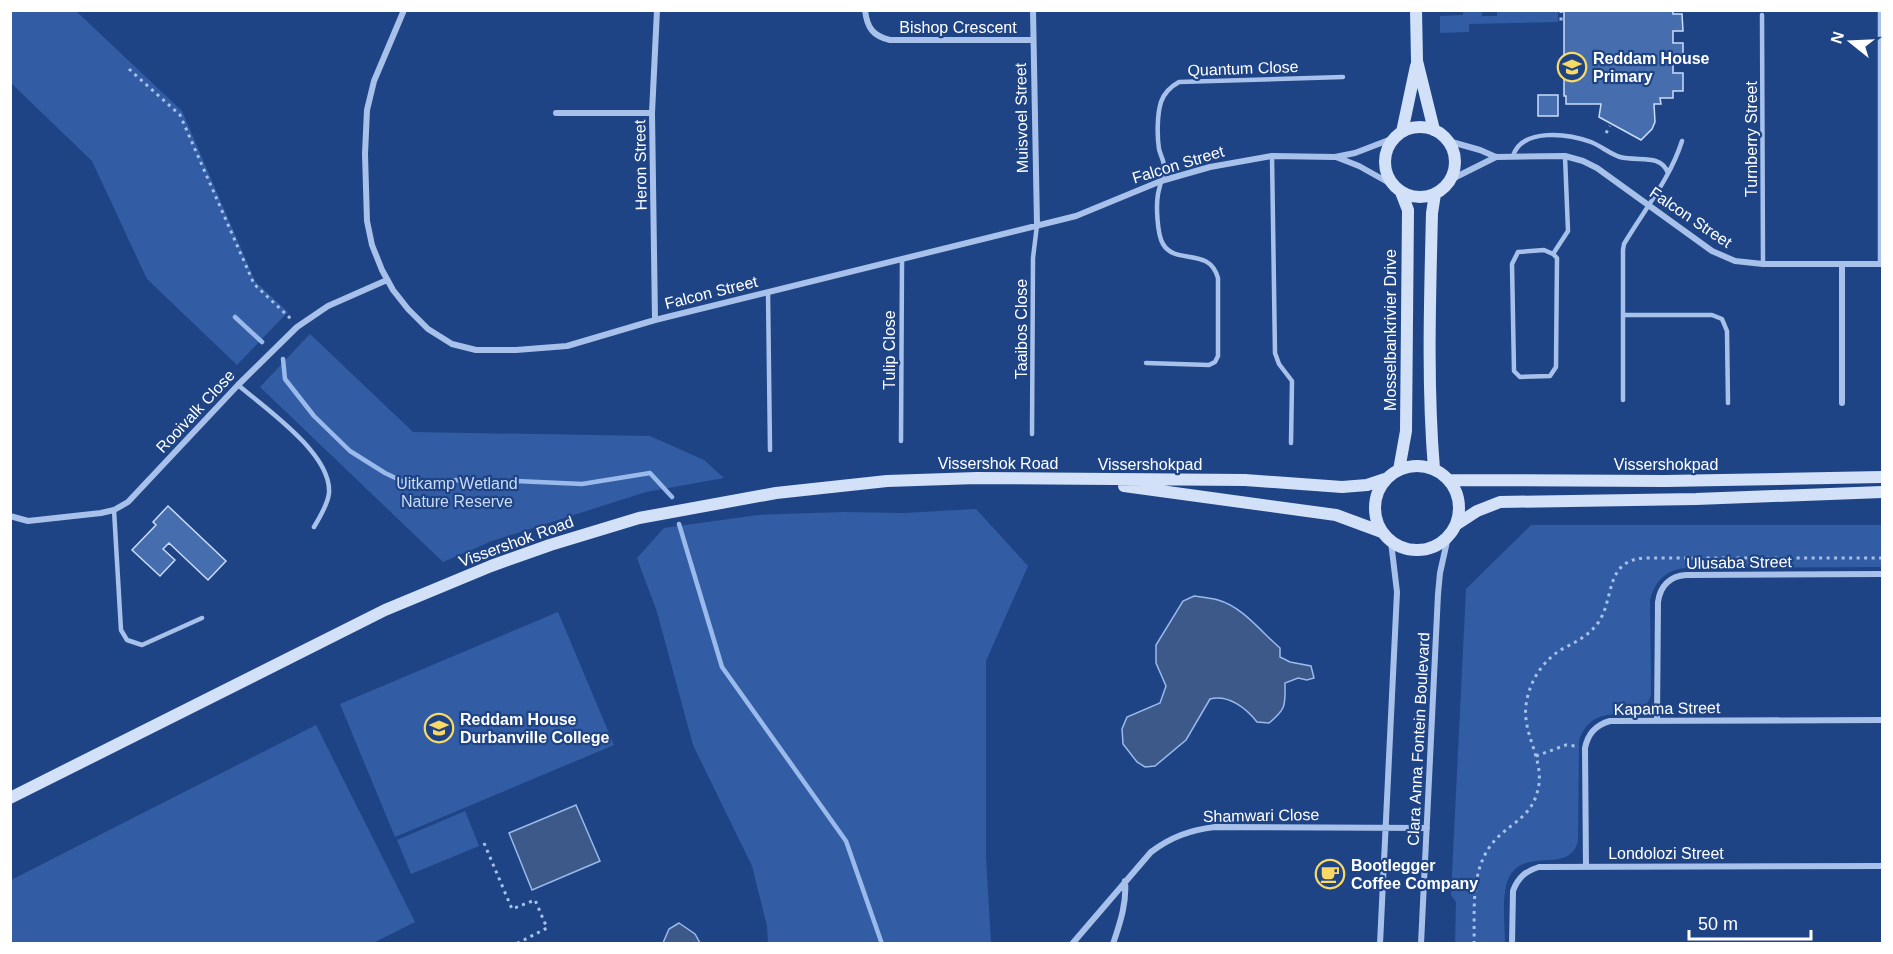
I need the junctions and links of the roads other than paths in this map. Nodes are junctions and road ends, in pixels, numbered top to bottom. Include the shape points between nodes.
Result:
1 (404, 10) edge
2 (657, 10) edge
3 (865, 10) edge
4 (1033, 10) edge
5 (1416, 10) edge
6 (1880, 10) edge
7 (1762, 15) dead end
8 (1033, 40) junction
9 (1417, 61) junction
10 (1343, 77) dead end
11 (556, 113) dead end
12 (652, 113) junction
13 (1434, 130) junction
14 (1398, 135) junction
15 (1448, 141) junction
16 (1682, 141) dead end
17 (1272, 156) junction
18 (1496, 156) junction
19 (1513, 156) junction
20 (1565, 156) junction
21 (1335, 157) junction
22 (1668, 174) junction
23 (1449, 180) junction
24 (1161, 181) junction
25 (1397, 189) junction
26 (1435, 194) junction
27 (1648, 204) junction
28 (1036, 225) junction
29 (1553, 254) junction
30 (902, 260) junction
31 (1764, 264) junction
32 (1842, 264) junction
33 (1881, 264) edge
34 (387, 280) junction
35 (768, 292) junction
36 (1623, 315) junction
37 (656, 320) junction
38 (1146, 363) dead end
39 (238, 385) junction
40 (1623, 400) dead end
41 (1728, 403) dead end
42 (1842, 403) dead end
43 (1032, 434) dead end
44 (901, 441) dead end
45 (1291, 443) dead end
46 (770, 450) dead end
47 (1434, 469) junction
48 (1399, 470) junction
49 (1882, 477) edge
50 (1385, 479) junction
51 (1078, 480) junction
52 (1449, 480) junction
53 (1882, 492) edge
54 (114, 510) junction
55 (10, 516) edge
56 (1457, 524) junction
57 (314, 527) dead end
58 (1382, 532) junction
59 (1448, 537) junction
60 (1391, 542) junction
61 (1882, 574) edge
62 (202, 618) dead end
63 (1882, 720) edge
64 (1657, 721) junction
65 (10, 798) edge
66 (1386, 828) junction
67 (1427, 828) junction
68 (1882, 866) edge
69 (1586, 867) junction
70 (1125, 881) junction
71 (1072, 944) edge
72 (1113, 944) edge
73 (1380, 944) edge
74 (1421, 944) edge
75 (1512, 944) edge

1 - 34 street, Falcon Street via 374,81 365,125 367,221
2 - 12 street, Heron Street
3 - 8 street, Bishop Crescent via 872,32 890,40
4 - 8 street, Muisvoel Street
5 - 9 main road
6 - 33 lane
7 - 31 lane, Turnberry Street
8 - 28 street, Muisvoel Street
9 - 13 main road
9 - 14 main road
10 - 24 lane, Quantum Close via 1179,82 1165,93 1160,104 1159,147 1164,164
11 - 12 street
12 - 37 street, Heron Street
13 - 14 main road via 1411,128
13 - 15 main road
14 - 21 street, Falcon Street
14 - 25 main road via 1386,154 1385,165 1387,176
15 - 18 street, Falcon Street
15 - 23 main road via 1454,161
16 - 22 lane
17 - 21 street, Falcon Street
17 - 24 street, Falcon Street
17 - 45 lane via 1275,353 1292,381
18 - 19 street, Falcon Street
18 - 23 street, Falcon Street
19 - 20 street, Falcon Street
19 - 22 lane via 1527,140 1563,135 1593,143 1624,158 1658,160
20 - 27 street, Falcon Street via 1590,164
20 - 29 lane via 1568,231
21 - 25 street, Falcon Street via 1359,166
22 - 27 lane
23 - 26 main road
24 - 28 street, Falcon Street via 1090,212
24 - 38 lane, Quantum Close via 1158,197 1163,245 1179,255 1205,260 1216,270 1218,356 1209,364
25 - 26 main road via 1412,196
25 - 48 main road, Mosselbankrivier Drive via 1408,210 1406,430
26 - 47 main road via 1429,337
27 - 31 street, Falcon Street via 1723,257
27 - 36 lane via 1624,244
28 - 30 street, Falcon Street
28 - 43 lane, Taaibos Close
29 - 29 lane via 1557,258 1556,367 1550,376 1520,377 1514,371 1512,264 1518,252 1544,250
30 - 35 street, Falcon Street
30 - 44 lane, Tulip Close
31 - 32 street, Falcon Street
32 - 33 street, Falcon Street
32 - 42 street
34 - 37 street, Falcon Street via 428,329 464,348 516,350 567,346
34 - 39 street, Rooivalk Close via 328,306 297,327
35 - 37 street, Falcon Street
35 - 46 lane
36 - 40 lane
36 - 41 lane via 1712,315 1722,319 1727,331
39 - 54 street, Rooivalk Close via 128,502
39 - 57 lane via 319,458 327,474 329,494
47 - 48 main road via 1410,466
47 - 52 main road
48 - 50 main road
49 - 52 main road, Vissershokpad
50 - 51 main road, Vissershokpad via 1349,487 1245,480
50 - 58 main road via 1374,505
51 - 58 main road, Vissershokpad via 1335,514
51 - 65 main road, Vissershok Road via 977,478 859,483 776,493 617,524 491,566 385,610
52 - 56 main road via 1460,506
53 - 56 main road, Vissershokpad via 1500,502
54 - 55 street, Rooivalk Close via 35,521
54 - 62 lane via 121,630 128,639 142,645
56 - 59 main road
58 - 60 main road
59 - 60 main road via 1431,549 1417,551
59 - 67 street, Clara Anna Fontein Boulevard via 1440,573
60 - 66 street, Clara Anna Fontein Boulevard via 1397,592
61 - 64 street, Ulusaba Street via 1686,575 1668,580 1658,602
63 - 64 street, Kapama Street
64 - 69 street, Kapama Street via 1604,722 1589,734 1585,748
66 - 67 street, Shamwari Close
66 - 70 street, Shamwari Close via 1201,829 1162,844
66 - 73 street, Clara Anna Fontein Boulevard
67 - 74 street, Clara Anna Fontein Boulevard
68 - 69 street, Londolozi Street
69 - 75 street, Londolozi Street via 1539,867 1520,878 1513,891
70 - 71 street, Shamwari Close
70 - 72 street via 1126,895

